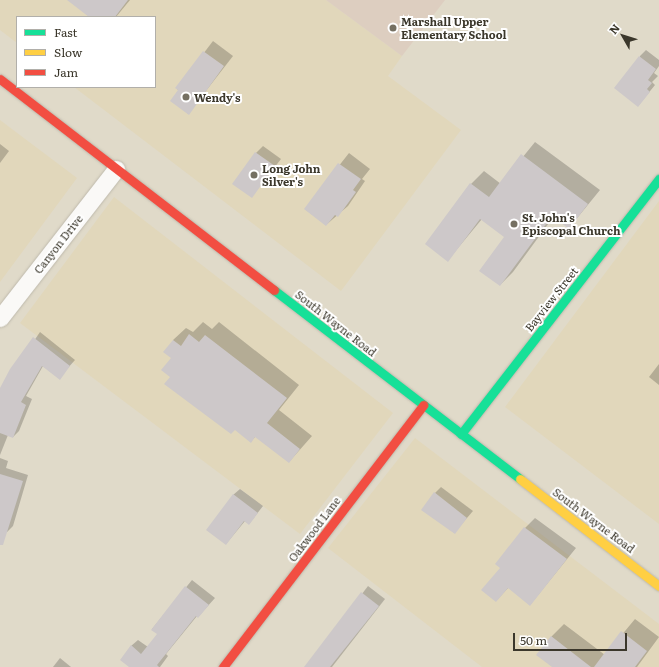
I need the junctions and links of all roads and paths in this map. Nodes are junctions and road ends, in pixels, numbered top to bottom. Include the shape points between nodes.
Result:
1 (0, 79) edge
2 (116, 169) junction
3 (659, 179) edge
4 (0, 318) edge
5 (423, 405) junction
6 (461, 434) junction
7 (659, 586) edge
8 (223, 667) edge

1 - 2 main road, South Wayne Road
2 - 4 street, Canyon Drive
2 - 5 main road, South Wayne Road
3 - 6 main road, Bayview Street
5 - 6 main road, South Wayne Road
5 - 8 main road, Oakwood Lane
6 - 7 main road, South Wayne Road

